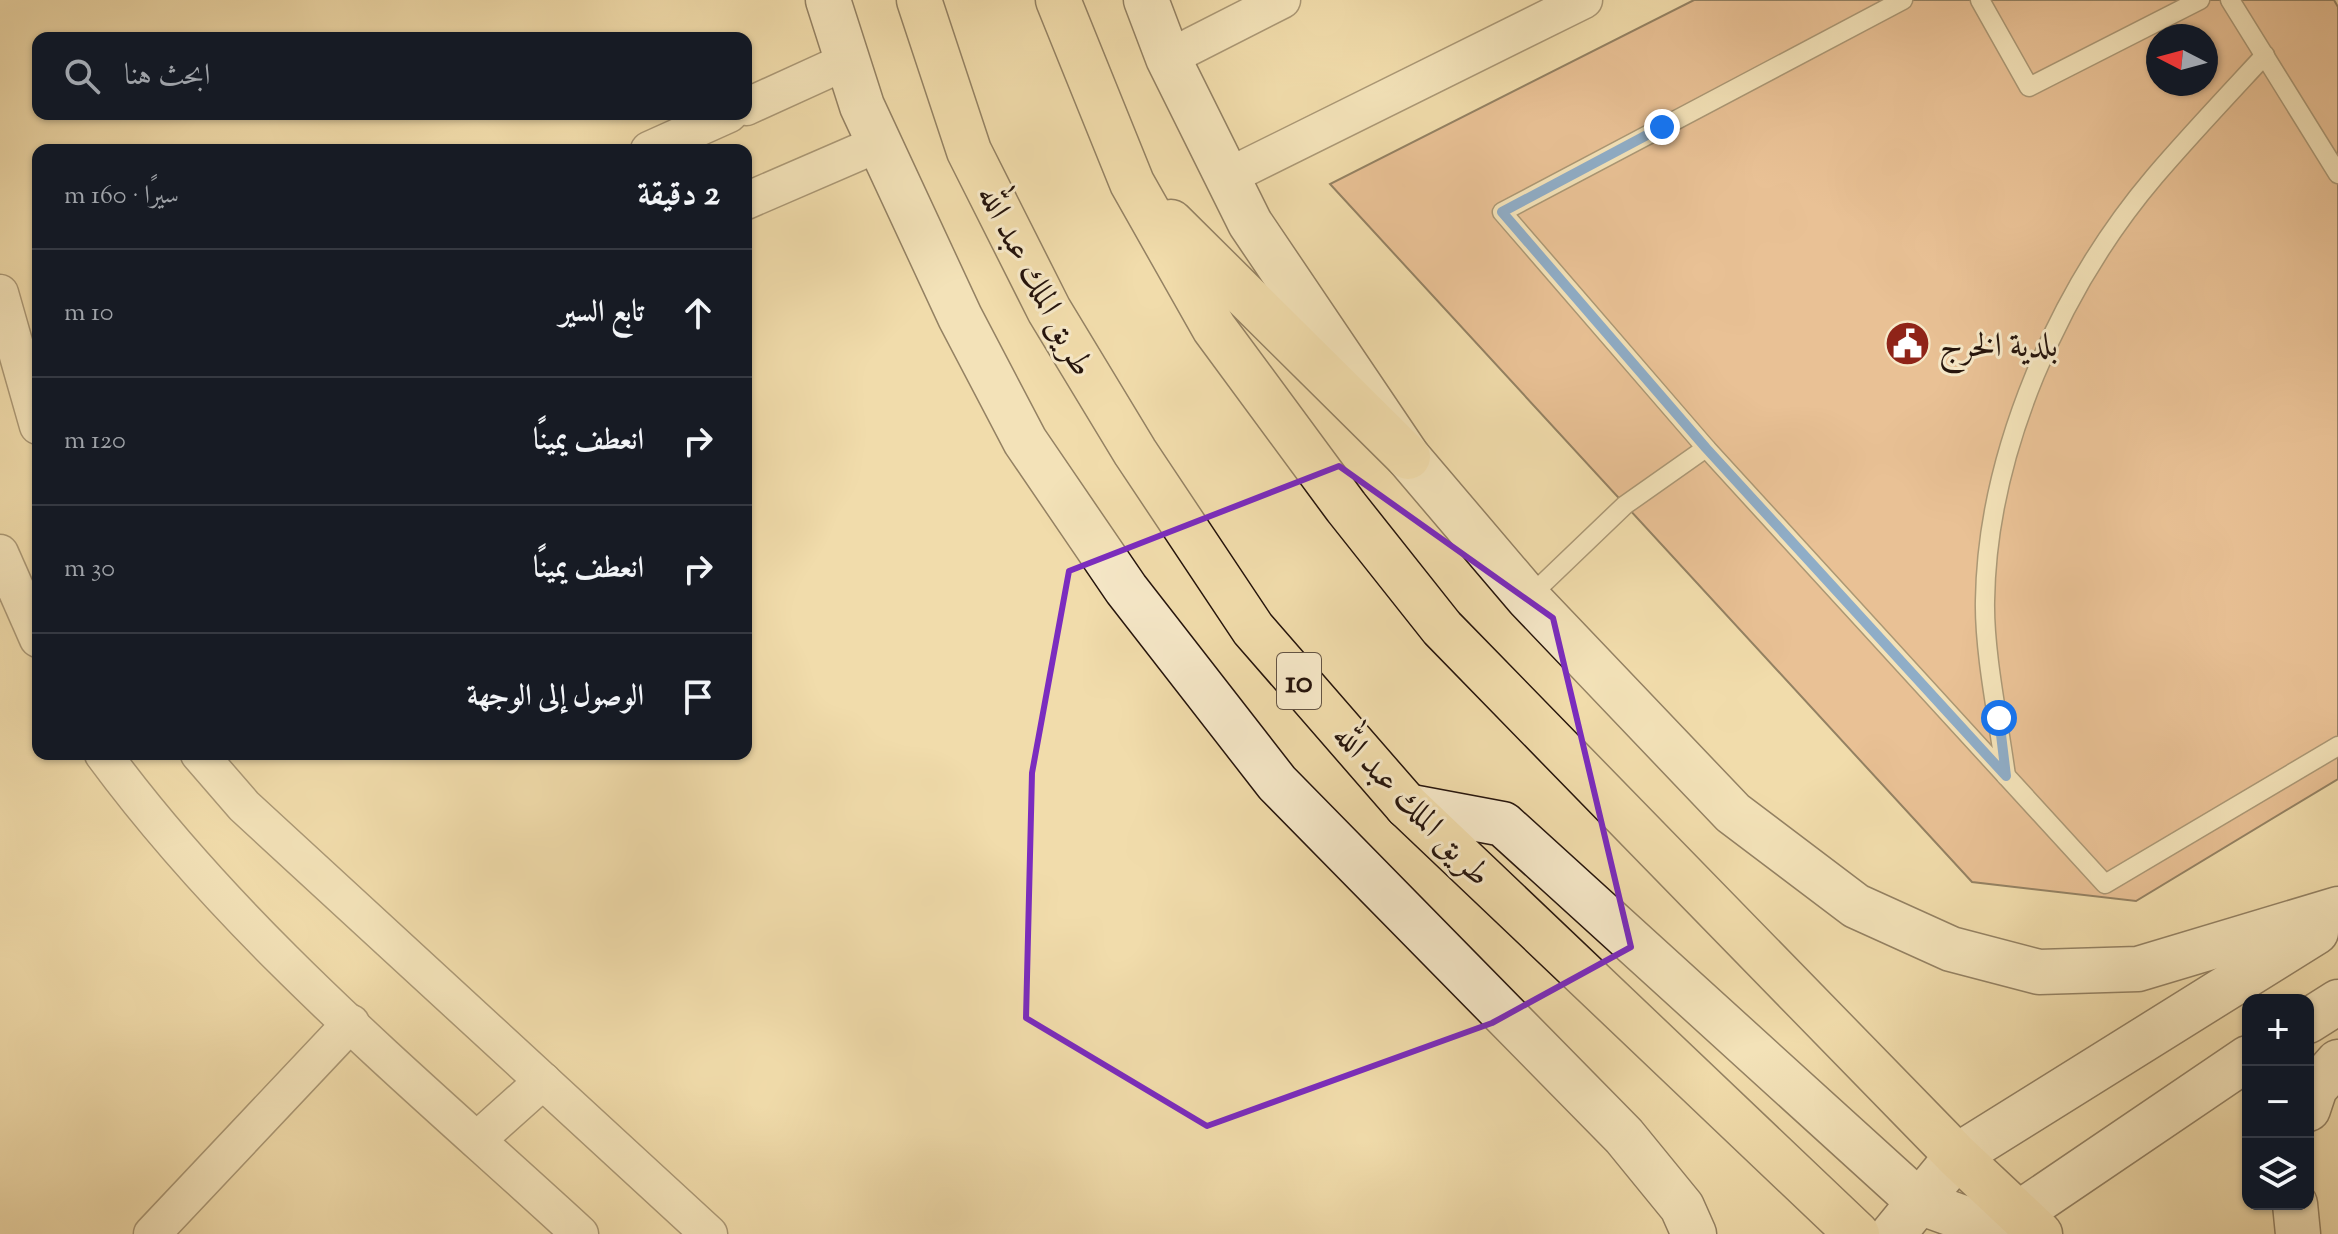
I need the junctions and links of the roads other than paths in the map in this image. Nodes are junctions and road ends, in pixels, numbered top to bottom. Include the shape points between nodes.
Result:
1 (828, 0) edge
2 (919, 0) edge
3 (1058, 0) edge
4 (1146, 0) edge
5 (1282, 0) edge
6 (1584, 0) edge
7 (1903, 0) edge
8 (1980, 0) edge
9 (2200, 0) edge
10 (2230, 0) edge
11 (2265, 55) junction
12 (1168, 58) junction
13 (847, 61) junction
14 (752, 104) edge
15 (716, 120) edge
16 (880, 143) junction
17 (662, 144) edge
18 (2338, 174) edge
19 (1227, 177) junction
20 (1132, 183) junction
21 (752, 198) edge
22 (0, 293) edge
23 (32, 404) edge
24 (1706, 448) junction
25 (1408, 457) junction
26 (0, 553) edge
27 (1528, 598) junction
28 (32, 625) edge
29 (2338, 746) edge
30 (107, 760) edge
31 (204, 760) edge
32 (2006, 776) junction
33 (1407, 806) junction
34 (2338, 909) edge
35 (2338, 918) edge
36 (2338, 1002) edge
37 (2314, 1017) edge
38 (351, 1023) junction
39 (2242, 1062) edge
40 (2338, 1062) edge
41 (543, 1081) junction
42 (2314, 1091) edge
43 (477, 1140) junction
44 (1957, 1156) junction
45 (2296, 1210) edge
46 (1906, 1218) edge
47 (2020, 1227) edge
48 (152, 1234) edge
49 (580, 1234) edge
50 (709, 1234) edge
51 (1694, 1234) edge
52 (1857, 1234) edge
53 (2298, 1234) edge

1 - 13 main road
2 - 33 highway, طريق الملك عبد الله / 10 via 969,151 1049,310 1135,452 1253,629
3 - 20 highway
4 - 12 main road
5 - 12 street
6 - 19 street
7 - 24 lane via 1502,212
8 - 9 lane via 2029,87
10 - 11 lane
11 - 18 lane
11 - 32 lane via 2153,178 2081,283 2027,391 1994,496 1985,603
12 - 19 main road
13 - 14 street
13 - 16 main road
15 - 17 street
16 - 21 street
16 - 51 main road via 960,317 1025,441 1126,589 1277,783 1624,1136 1682,1207
19 - 25 main road via 1250,223
20 - 25 highway
20 - 44 highway via 1214,328 1442,628
22 - 23 street
24 - 27 lane via 1625,505
24 - 32 lane
25 - 27 main road
26 - 28 street
27 - 34 main road via 1733,813 1856,906 1951,949 2039,972 2138,969
29 - 32 lane via 2105,884
30 - 38 street via 209,886
31 - 41 street via 244,806
33 - 46 main road via 1503,824
33 - 52 highway, طريق الملك عبد الله / 10
35 - 44 main road
36 - 37 main road
38 - 43 street
38 - 48 street
39 - 47 main road
40 - 42 main road
41 - 43 street
41 - 50 street
43 - 49 street
44 - 46 main road
44 - 47 highway
45 - 53 main road
46 - 47 main road

